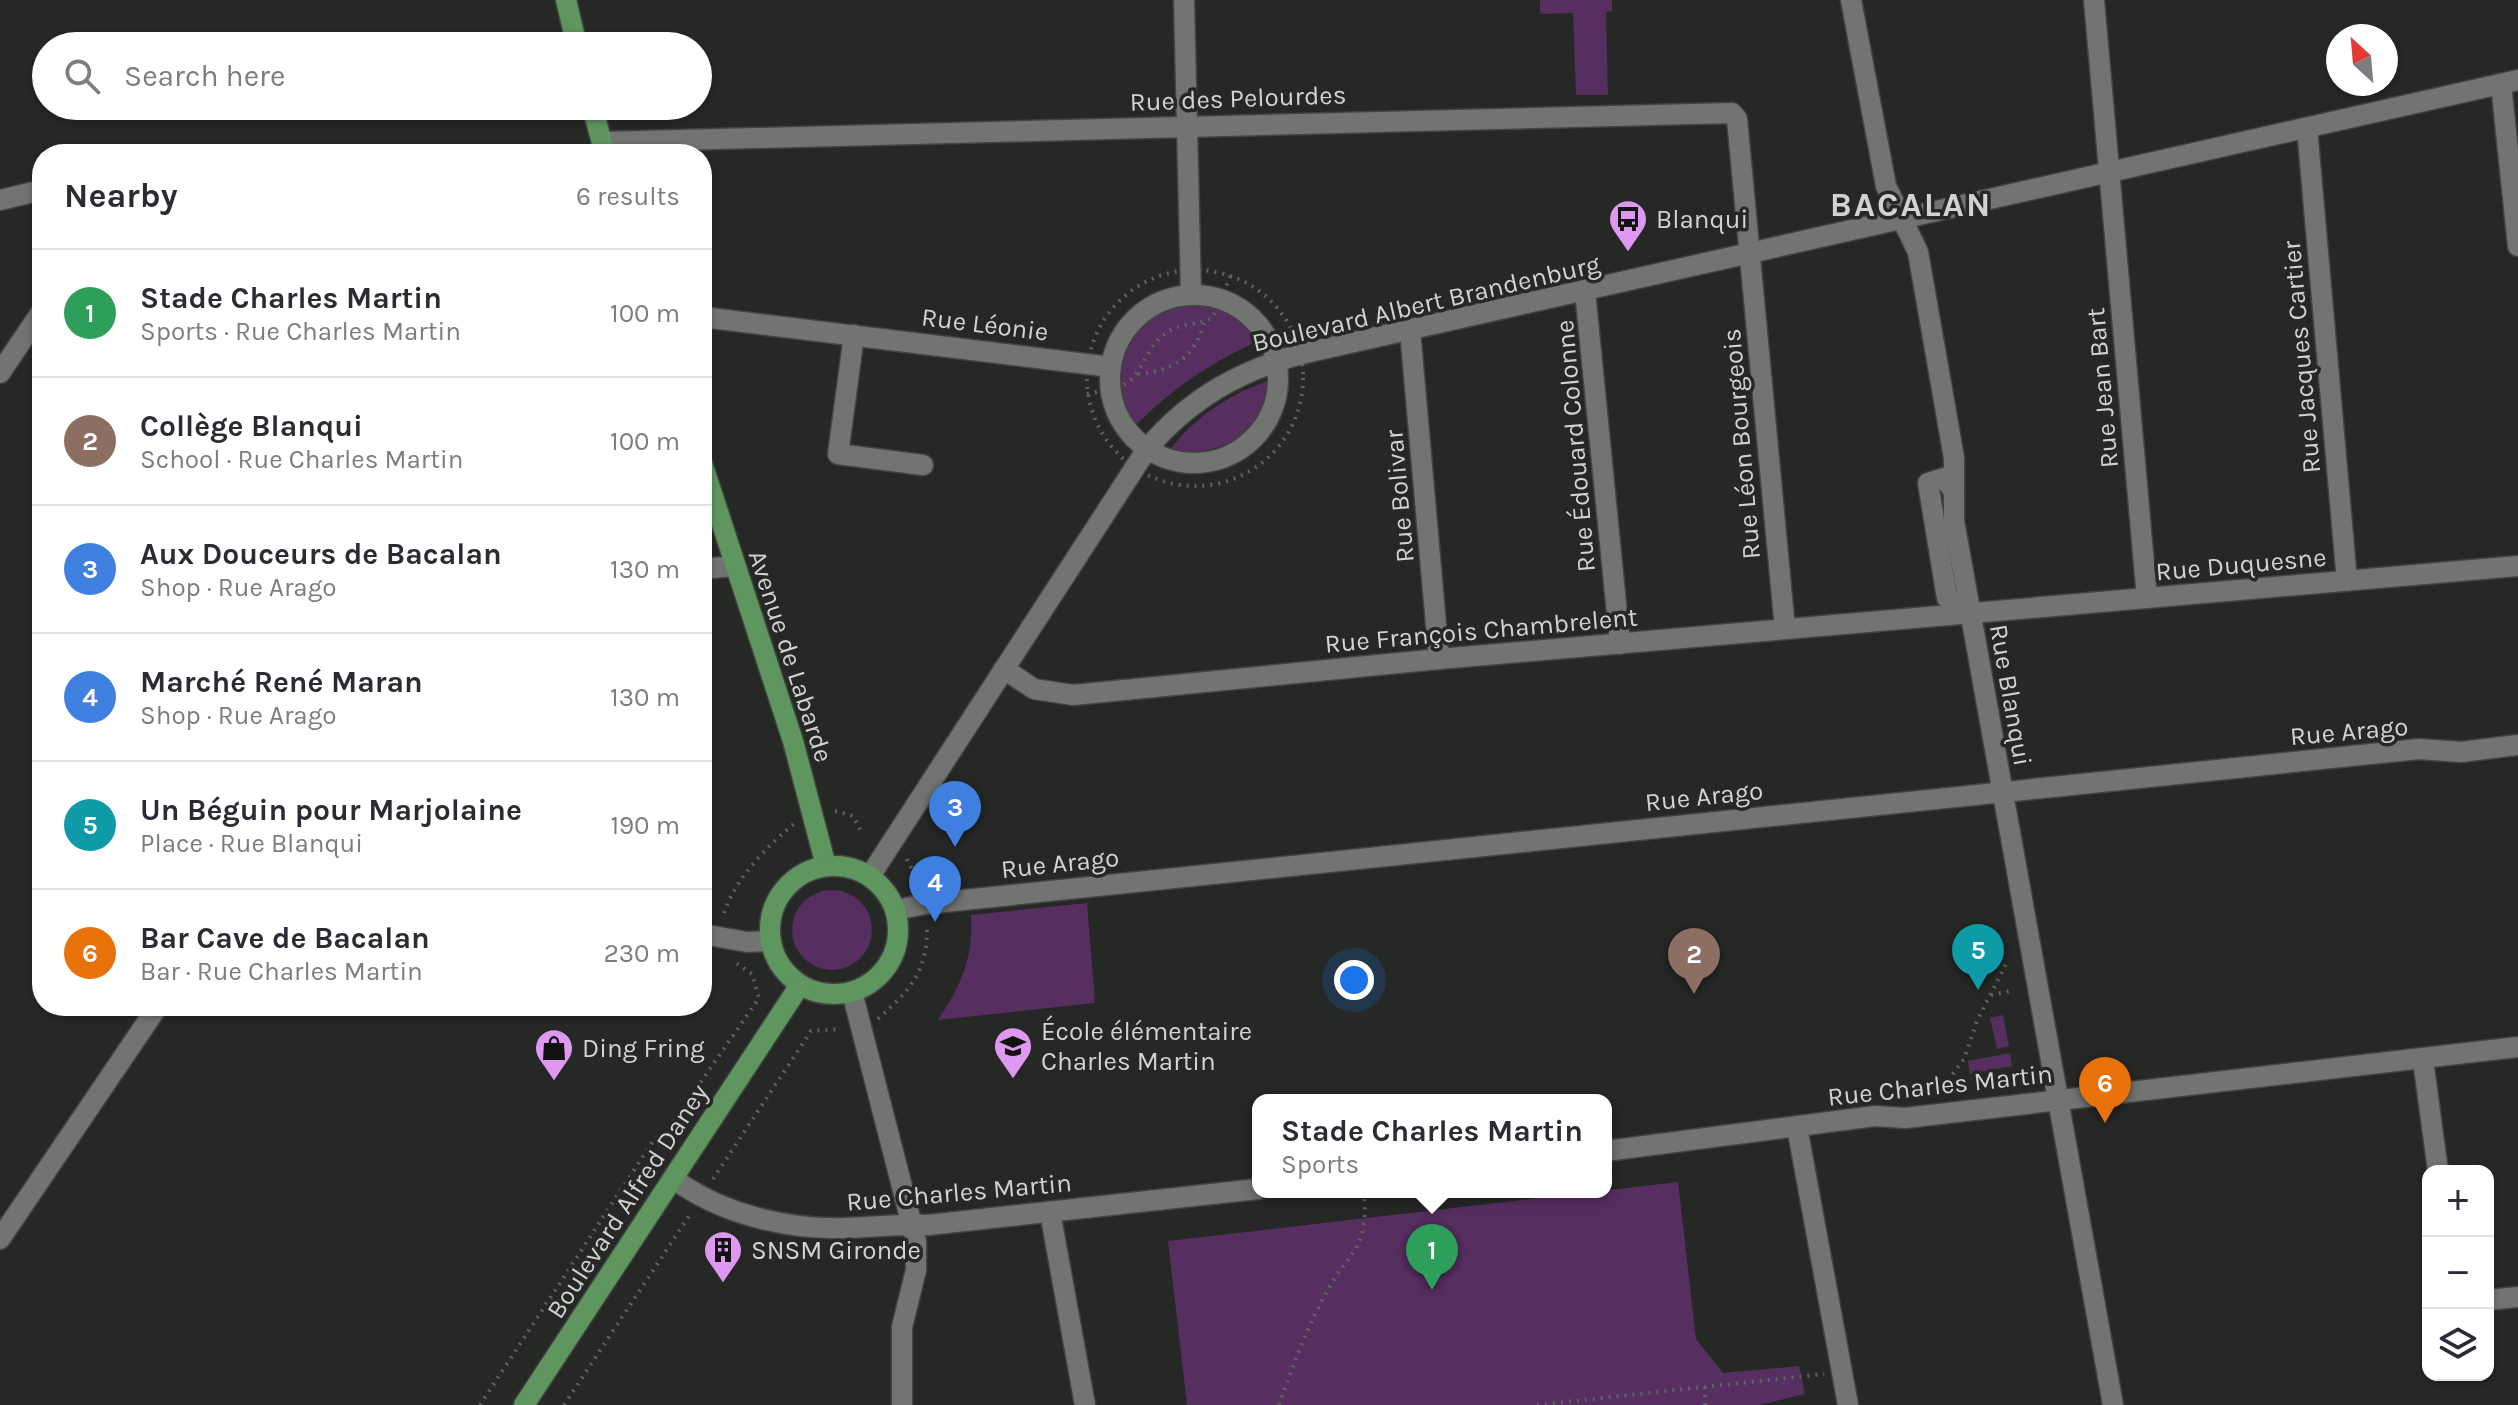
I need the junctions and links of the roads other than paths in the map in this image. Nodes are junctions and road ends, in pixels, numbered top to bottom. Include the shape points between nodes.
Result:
1 (566, 0) edge
2 (1184, 0) edge
3 (1851, 0) edge
4 (2094, 0) edge
5 (574, 32) edge
6 (2509, 82) edge
7 (596, 120) edge
8 (1186, 126) junction
9 (2307, 128) junction
10 (603, 144) edge
11 (710, 144) edge
12 (2110, 172) junction
13 (32, 192) edge
14 (0, 200) edge
15 (1901, 219) junction
16 (2518, 246) edge
17 (1750, 254) junction
18 (1585, 291) junction
19 (1191, 294) junction
20 (712, 318) edge
21 (32, 326) edge
22 (1410, 330) junction
23 (854, 335) junction
24 (1277, 360) junction
25 (1111, 367) junction
26 (0, 373) edge
27 (1147, 449) junction
28 (923, 465) dead end
29 (712, 495) edge
30 (734, 566) junction
31 (2518, 566) edge
32 (712, 568) edge
33 (2347, 581) junction
34 (2147, 598) junction
35 (1970, 614) junction
36 (1785, 629) junction
37 (1620, 644) junction
38 (1439, 659) junction
39 (1004, 669) junction
40 (2518, 745) edge
41 (2002, 791) junction
42 (826, 866) junction
43 (870, 876) junction
44 (896, 910) junction
45 (712, 936) edge
46 (770, 941) junction
47 (800, 985) junction
48 (852, 992) junction
49 (151, 1016) edge
50 (2518, 1047) edge
51 (2423, 1060) junction
52 (2058, 1099) junction
53 (1797, 1127) junction
54 (1612, 1150) edge
55 (2437, 1165) edge
56 (674, 1179) junction
57 (1252, 1190) edge
58 (1050, 1212) junction
59 (912, 1225) junction
60 (0, 1239) edge
61 (2518, 1297) edge
62 (2494, 1299) edge
63 (524, 1405) edge
64 (902, 1405) edge
65 (1085, 1405) edge
66 (1848, 1405) edge
67 (2113, 1405) edge

1 - 5 main road
2 - 8 street
3 - 15 street, Rue Blanqui via 1886,186
4 - 12 street, Rue Jean Bart
6 - 9 street, Boulevard Albert Brandenburg
6 - 16 street
7 - 10 main road
8 - 11 street, Rue des Pelourdes
8 - 17 street, Rue des Pelourdes via 1724,111 1737,119
8 - 19 street
9 - 12 street, Boulevard Albert Brandenburg
9 - 33 street, Rue Jacques Cartier
12 - 15 street, Boulevard Albert Brandenburg
12 - 34 street, Rue Jean Bart
13 - 14 street
15 - 17 street, Boulevard Albert Brandenburg
15 - 35 street, Rue Blanqui via 1918,252 1954,458 1954,521
17 - 18 street, Boulevard Albert Brandenburg
17 - 36 street, Rue Léon Bourgeois
18 - 22 street, Boulevard Albert Brandenburg
18 - 37 street, Rue Édouard Colonne
19 - 24 street via 1237,305 1263,329
19 - 25 street via 1153,305 1138,316 1116,348
20 - 23 street, Rue Léonie
21 - 26 street
22 - 24 street, Boulevard Albert Brandenburg
22 - 38 street, Rue Bolivar
23 - 25 street, Rue Léonie
23 - 28 street via 838,454
24 - 27 street, Boulevard Albert Brandenburg via 1206,394
24 - 27 street via 1271,414 1242,448 1200,463
25 - 27 street via 1110,391 1119,418
27 - 39 street, Boulevard Albert Brandenburg
29 - 30 main road, Avenue de Labarde
30 - 32 street
30 - 42 main road, Avenue de Labarde via 793,741
31 - 33 street, Rue Duquesne
33 - 34 street, Rue Duquesne
34 - 35 street, Rue Duquesne
35 - 36 street, Rue François Chambrelent
35 - 41 street, Rue Blanqui
36 - 37 street, Rue François Chambrelent
37 - 38 street, Rue François Chambrelent
38 - 39 street, Rue François Chambrelent via 1073,695 1034,689
39 - 43 street, Boulevard Albert Brandenburg
40 - 41 street, Rue Arago via 2461,752 2419,749
41 - 44 street, Rue Arago
41 - 52 street, Rue Blanqui
42 - 43 main road via 841,865
42 - 46 main road via 806,872 776,901
43 - 44 main road
44 - 48 main road via 896,951 871,983
45 - 46 street
46 - 47 main road via 776,959
47 - 48 main road via 835,995
47 - 56 main road, Boulevard Alfred Daney
48 - 59 street
49 - 60 street
50 - 51 street, Rue Charles Martin
51 - 52 street, Rue Charles Martin
51 - 55 street
52 - 53 street, Rue Charles Martin
52 - 67 street, Rue Blanqui
53 - 54 street, Rue Charles Martin
53 - 66 street
56 - 59 street, Rue Charles Martin via 701,1198 791,1225
56 - 63 main road, Boulevard Alfred Daney
57 - 58 street, Rue Charles Martin
58 - 59 street, Rue Charles Martin
58 - 65 street
59 - 64 street via 916,1270 902,1327
61 - 62 street

